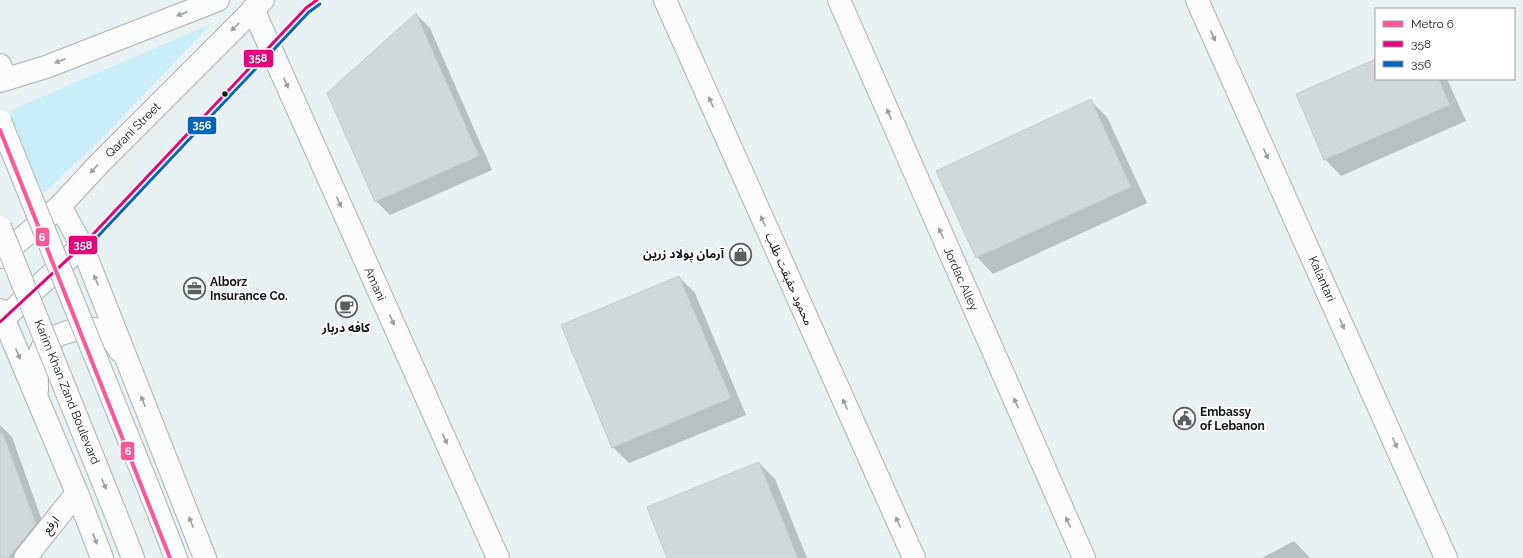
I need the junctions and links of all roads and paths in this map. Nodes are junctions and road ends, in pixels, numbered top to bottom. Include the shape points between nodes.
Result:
1 (218, 0) edge
2 (665, 0) edge
3 (839, 0) edge
4 (1197, 0) edge
5 (258, 5) edge
6 (2, 75) edge
7 (0, 121) edge
8 (60, 206) junction
9 (0, 227) edge
10 (82, 246) junction
11 (0, 257) edge
12 (1, 317) edge
13 (128, 361) junction
14 (37, 398) junction
15 (77, 493) junction
16 (25, 558) edge
17 (102, 558) edge
18 (133, 558) edge
19 (176, 558) edge
20 (205, 558) edge
21 (498, 558) edge
22 (914, 558) edge
23 (1084, 558) edge
24 (1446, 558) edge

1 -> 6 street via 46,67
22 -> 2 street, محمود حقیقت طلب
23 -> 3 street, Jordac Alley
4 -> 24 street, Kalantari
5 -> 8 street, Qarani Street
5 -> 21 street, Amani
7 - 19 street, bridge
8 - 10 street
8 - 11 street, Qarani Street
9 -> 18 street, Karim Khan Zand Boulevard, bridge
10 - 12 street
13 -> 10 street
12 -> 14 street
13 - 14 street via 109,335 102,331 81,328 68,332 54,338 44,346 40,354
20 -> 13 street
14 - 15 street
15 - 16 street, ارفع
15 -> 17 street

